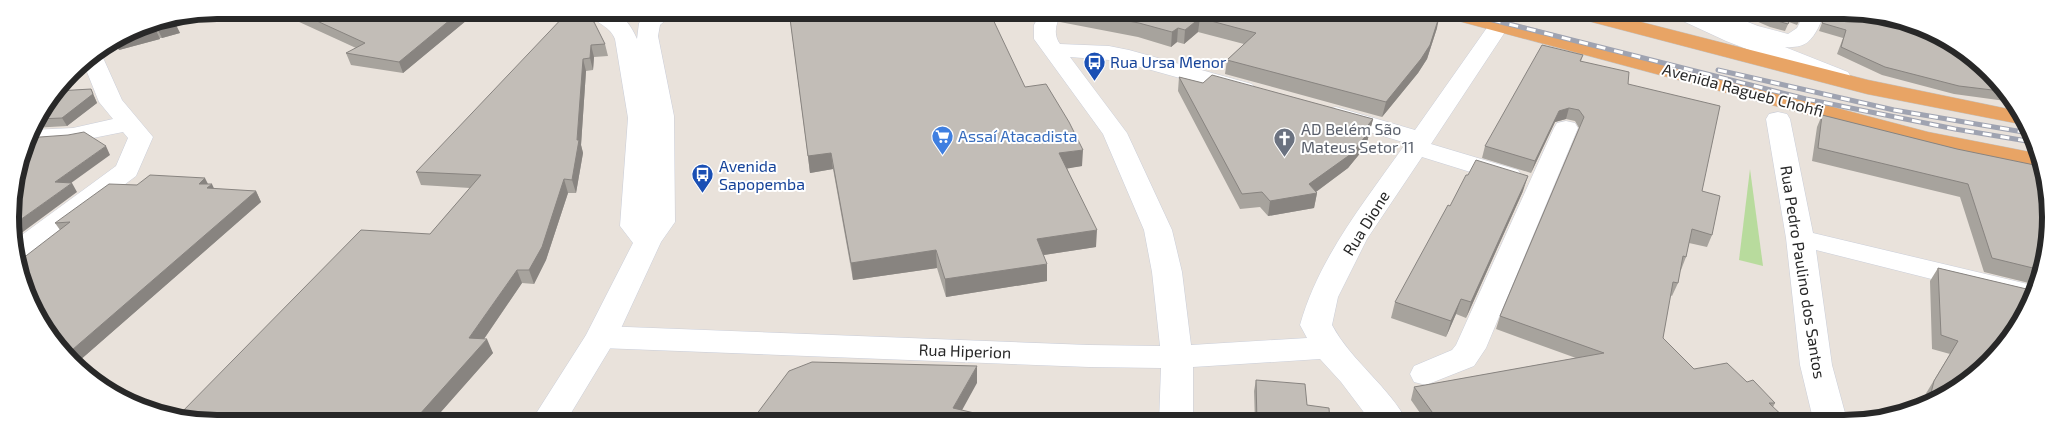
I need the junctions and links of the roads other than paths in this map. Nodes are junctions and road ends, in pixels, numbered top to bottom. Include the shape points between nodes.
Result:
1 (609, 19) edge
2 (655, 19) edge
3 (1048, 19) edge
4 (1472, 19) edge
5 (1603, 19) edge
6 (1695, 19) edge
7 (1722, 19) edge
8 (1811, 19) edge
9 (1498, 26) junction
10 (1055, 50) junction
11 (94, 61) edge
12 (1867, 87) junction
13 (1268, 96) edge
14 (1314, 108) edge
15 (2016, 118) edge
16 (1778, 119) dead end
17 (129, 123) junction
18 (1566, 128) dead end
19 (36, 137) edge
20 (1418, 143) junction
21 (2034, 161) edge
22 (1540, 186) junction
23 (1800, 238) junction
24 (647, 242) junction
25 (21, 249) edge
26 (2027, 293) edge
27 (601, 336) junction
28 (1328, 348) junction
29 (1177, 357) junction
30 (1426, 374) dead end
31 (552, 415) edge
32 (1176, 415) edge
33 (1385, 415) edge
34 (1828, 415) edge

1 - 24 street via 621,27 626,39 640,118 634,226
2 - 24 street via 650,23 647,36 662,116 661,222
3 - 10 street via 1045,39
4 - 9 highway, Avenida Ragueb Chohfi
5 - 12 highway, Avenida Ragueb Chohfi
6 - 12 street
7 - 8 street via 1782,40 1794,41 1804,33
9 - 20 street, Rua Dione
9 - 21 highway, Avenida Ragueb Chohfi via 1926,139
10 - 13 street via 1129,57
10 - 29 street via 1116,133 1158,230 1167,272
11 - 17 street via 111,102
12 - 15 highway, Avenida Ragueb Chohfi
14 - 20 street
16 - 23 street, Rua Pedro Paulino dos Santos
17 - 19 street via 73,135
17 - 25 street via 141,137 127,170
18 - 22 street
20 - 22 street
20 - 28 street, Rua Dione via 1353,239 1322,297 1316,325
22 - 30 street via 1467,353 1463,358
23 - 26 street
23 - 34 street, Rua Pedro Paulino dos Santos via 1816,365
24 - 27 street
27 - 29 street, Rua Hiperion
27 - 31 street
28 - 29 street, Rua Hiperion
28 - 33 street, Rua Dione
29 - 32 street

